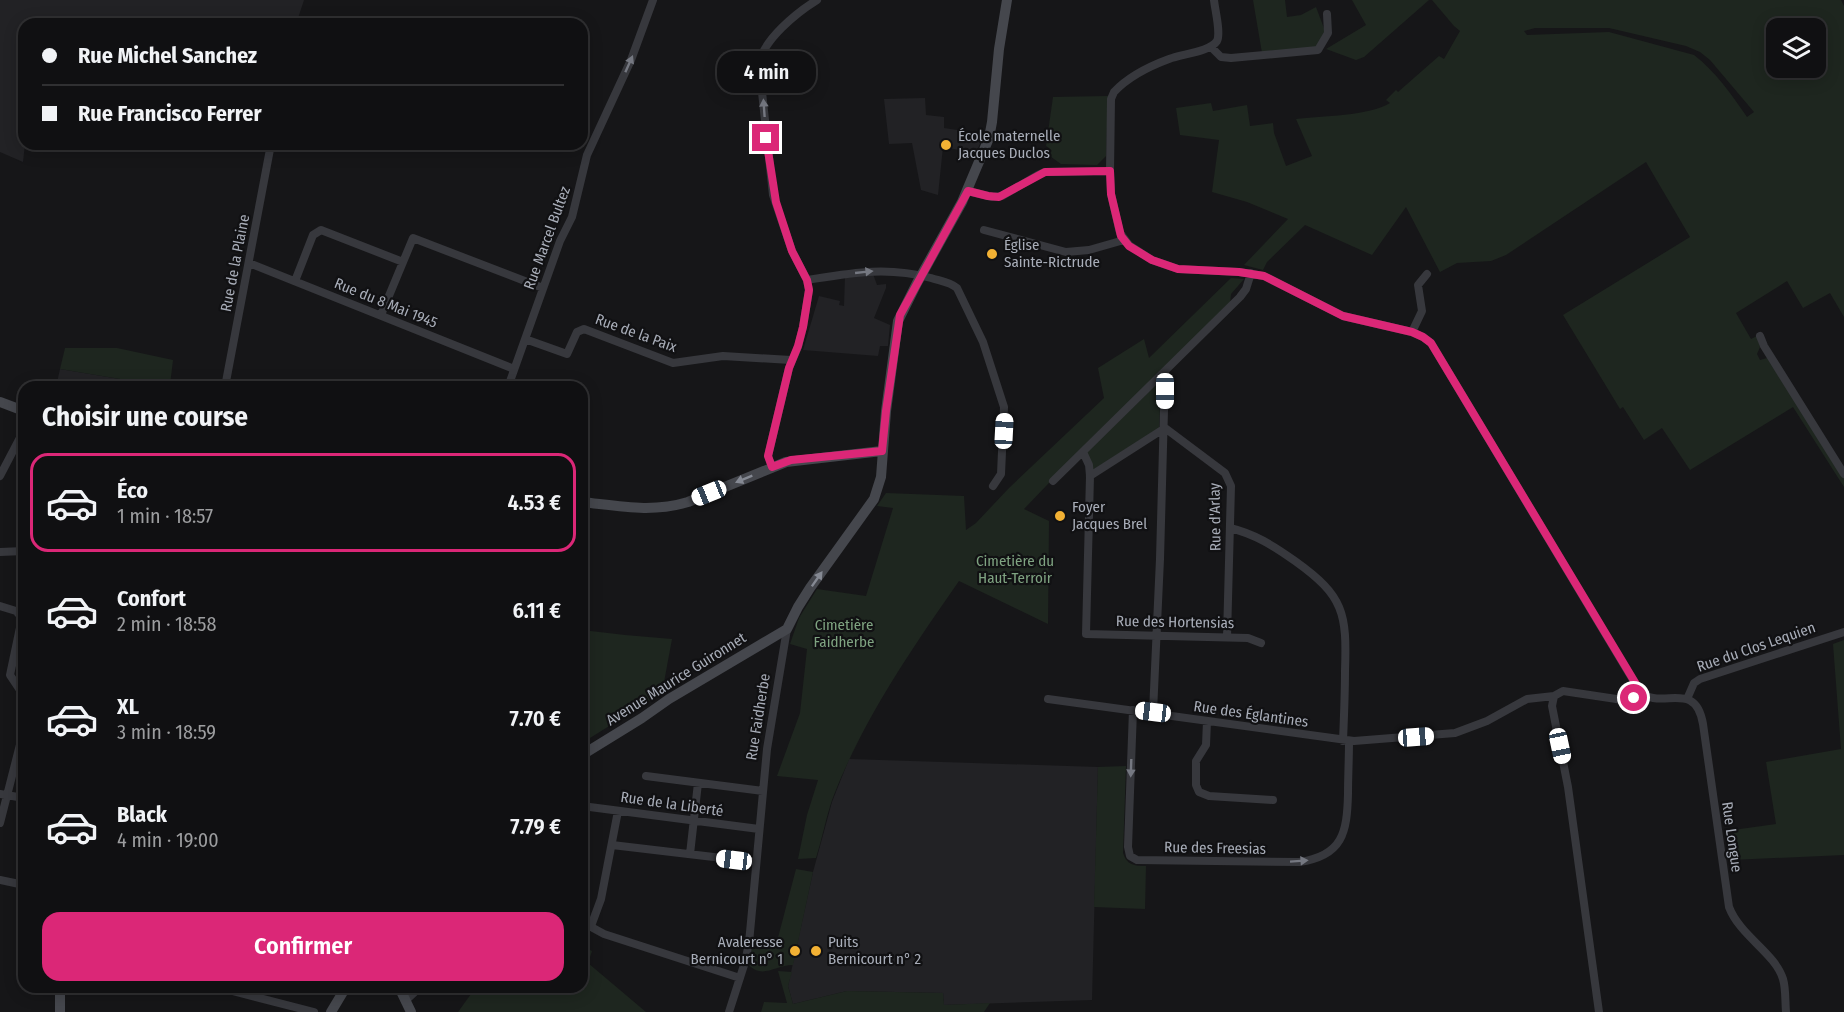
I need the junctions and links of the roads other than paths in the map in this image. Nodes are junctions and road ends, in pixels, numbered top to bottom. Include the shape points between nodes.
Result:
1 (653, 0) edge
2 (817, 0) edge
3 (1007, 0) edge
4 (1214, 0) edge
5 (1327, 14) dead end
6 (1211, 46) junction
7 (269, 150) edge
8 (1110, 171) junction
9 (968, 191) junction
10 (984, 230) dead end
11 (1124, 240) junction
12 (403, 262) junction
13 (249, 263) junction
14 (1251, 273) junction
15 (1427, 274) dead end
16 (921, 276) junction
17 (807, 280) junction
18 (295, 281) junction
19 (543, 288) junction
20 (381, 315) junction
21 (1412, 332) junction
22 (1760, 336) dead end
23 (525, 339) junction
24 (791, 360) junction
25 (514, 369) junction
26 (1165, 373) junction
27 (226, 381) edge
28 (509, 381) edge
29 (0, 402) edge
30 (18, 409) edge
31 (1165, 428) junction
32 (18, 442) edge
33 (882, 451) junction
34 (1083, 452) junction
35 (772, 467) junction
36 (1844, 474) edge
37 (0, 476) edge
38 (1090, 476) junction
39 (1053, 482) dead end
40 (993, 486) dead end
41 (588, 503) edge
42 (1230, 528) junction
43 (18, 551) edge
44 (0, 552) edge
45 (0, 606) edge
46 (18, 613) edge
47 (787, 629) junction
48 (1844, 632) edge
49 (1158, 635) junction
50 (18, 637) edge
51 (1227, 637) junction
52 (1261, 643) dead end
53 (18, 687) edge
54 (1642, 694) junction
55 (1554, 696) junction
56 (1048, 699) dead end
57 (1687, 699) junction
58 (1133, 710) junction
59 (1153, 712) junction
60 (1207, 721) junction
61 (1346, 741) junction
62 (18, 748) edge
63 (588, 750) edge
64 (646, 776) dead end
65 (698, 783) junction
66 (763, 792) junction
67 (3, 795) edge
68 (18, 797) edge
69 (1273, 800) dead end
70 (588, 808) edge
71 (618, 811) junction
72 (694, 821) junction
73 (0, 823) edge
74 (759, 829) junction
75 (612, 845) junction
76 (690, 854) junction
77 (756, 862) junction
78 (0, 880) edge
79 (18, 884) edge
80 (588, 925) edge
81 (591, 927) junction
82 (740, 978) junction
83 (60, 993) edge
84 (241, 993) edge
85 (342, 993) edge
86 (402, 993) edge
87 (414, 993) edge
88 (405, 1001) junction
89 (60, 1012) edge
90 (314, 1012) edge
91 (331, 1012) edge
92 (411, 1012) edge
93 (729, 1012) edge
94 (1599, 1012) edge
95 (1786, 1012) edge

19 -> 1 street, Rue Marcel Bultez via 576,205 587,155 631,60
17 -> 2 street via 792,251 774,195 759,64 762,53 783,27
3 - 9 street, Rue Faidherbe via 992,127
4 - 6 street via 1219,34
5 - 6 street via 1328,33 1318,50 1223,58
6 - 8 street via 1151,67 1113,92
7 - 13 street, Rue de la Plaine
8 - 9 street via 1045,172 999,197
8 - 11 street via 1111,194
9 - 16 street, Rue Faidherbe
10 - 11 street via 1066,252
11 - 14 street via 1167,267
12 - 18 street via 321,230 313,235
12 - 19 street via 413,238
12 - 20 street
13 - 18 street, Rue du 8 Mai 1945
13 - 27 street, Rue de la Plaine
14 - 21 street via 1343,316
14 - 26 street via 1240,297
15 - 21 street via 1418,285 1422,311
17 -> 16 street via 877,270
16 - 33 street, Rue Faidherbe via 898,321
16 - 40 street via 955,285 983,342 1002,397 1001,474
17 - 24 street via 807,311
18 - 20 street, Rue du 8 Mai 1945
19 - 23 street, Rue Marcel Bultez
20 - 25 street, Rue du 8 Mai 1945
21 - 54 street via 1427,339 1439,355
22 - 36 street
23 - 24 street, Rue de la Paix via 567,354 576,332 584,329 673,363 723,356
23 - 25 street, Rue Marcel Bultez
24 - 35 street via 768,456
25 - 28 street, Rue Marcel Bultez
26 - 31 street
26 - 34 street
29 - 30 street
31 - 38 street
31 - 42 street, Rue d'Arlay via 1228,476
31 - 49 street
32 - 37 street
33 - 35 street via 791,460
47 -> 33 street, Rue Faidherbe via 806,594 874,499 881,477
34 - 38 street
34 - 39 street
35 -> 41 street via 672,506 640,508
38 - 49 street, Rue des Hortensias via 1086,634
42 - 51 street, Rue d'Arlay
42 - 61 street via 1267,541 1318,578 1336,600 1346,635
43 - 44 street
45 - 46 street
47 - 63 street, Avenue Maurice Guironnet
47 - 66 street, Rue Faidherbe
48 - 57 street, Rue du Clos Lequien via 1700,679
49 - 51 street, Rue des Hortensias
49 - 59 street
50 - 53 street via 10,675
51 - 52 street, Rue des Hortensias via 1252,638
54 - 55 street, Rue des Églantines via 1626,700 1566,691
54 - 57 street via 1653,699
55 - 61 street, Rue des Églantines via 1527,699 1455,733
55 - 94 street via 1552,706 1568,787
56 - 58 street, Rue des Églantines
57 - 95 street, Rue Longue via 1697,707 1702,720 1729,907 1738,925 1779,972
58 - 59 street, Rue des Églantines
58 -> 61 street, Rue des Freesias via 1128,847 1130,856 1137,860 1299,862 1325,854 1339,842 1347,822
59 - 60 street, Rue des Églantines
60 - 61 street, Rue des Églantines
60 - 69 street via 1206,745 1196,761 1199,792
62 - 67 street
64 - 65 street
65 - 66 street
65 - 72 street
66 - 74 street, Rue Faidherbe
67 - 68 street
67 - 73 street
70 - 71 street, Rue de la Liberté
71 - 72 street, Rue de la Liberté
71 - 75 street
72 - 74 street, Rue de la Liberté
72 - 76 street
74 - 77 street, Rue Faidherbe
75 - 76 street
75 - 81 street via 600,906
76 - 77 street
77 - 82 street, Rue Faidherbe via 749,943
78 - 79 street
80 - 81 street
81 - 82 street
82 - 93 street, Rue Faidherbe
83 - 89 street
84 - 90 street
85 - 91 street
86 - 88 street
87 - 88 street
88 - 92 street

